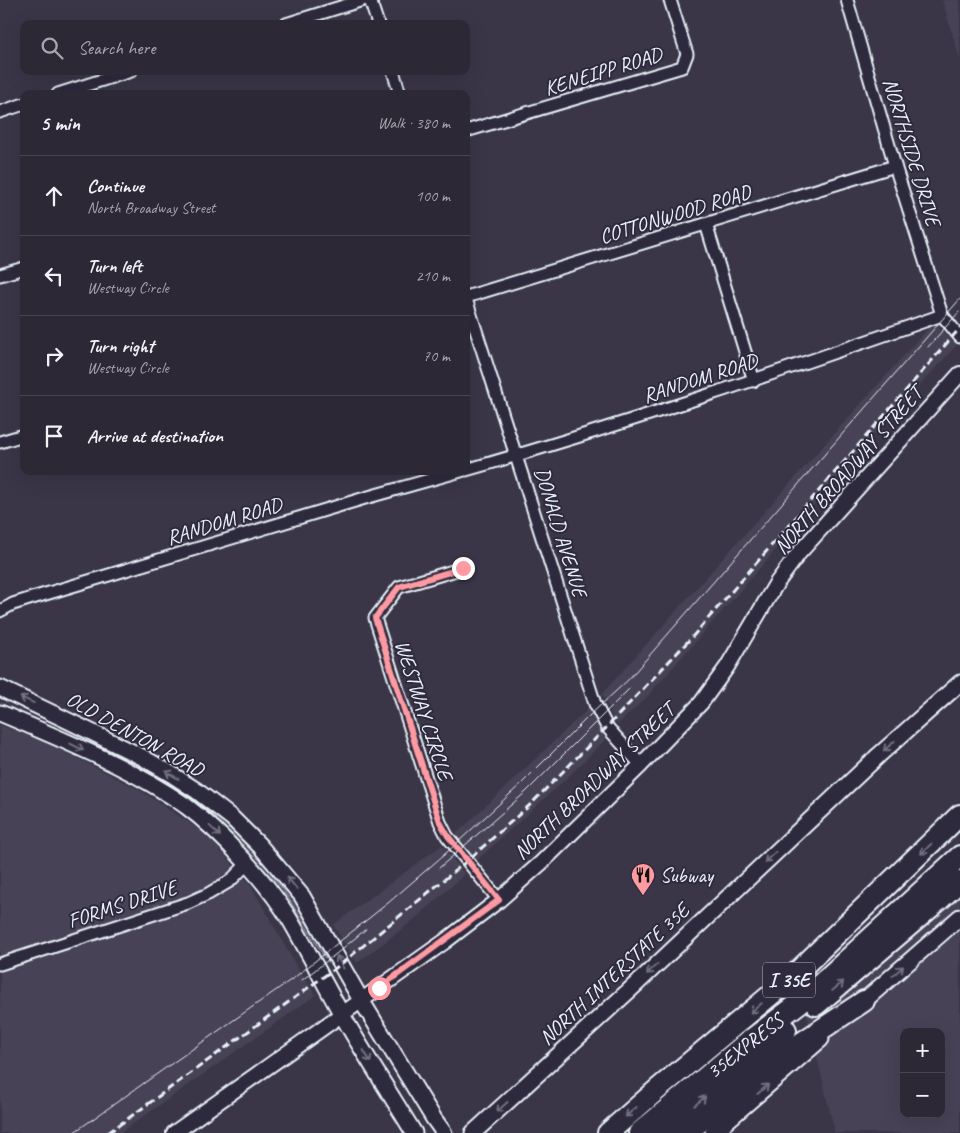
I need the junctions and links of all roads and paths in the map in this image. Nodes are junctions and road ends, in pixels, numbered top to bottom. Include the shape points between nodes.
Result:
1 (363, 0) edge
2 (370, 0) edge
3 (670, 0) edge
4 (847, 0) edge
5 (299, 20) edge
6 (377, 20) edge
7 (118, 75) edge
8 (394, 75) edge
9 (71, 90) edge
10 (399, 90) edge
11 (20, 105) edge
12 (0, 112) edge
13 (470, 130) edge
14 (895, 166) junction
15 (706, 224) junction
16 (20, 269) edge
17 (0, 276) edge
18 (470, 297) edge
19 (470, 310) edge
20 (942, 315) junction
21 (960, 337) edge
22 (960, 376) edge
23 (754, 381) junction
24 (20, 436) edge
25 (0, 442) edge
26 (517, 455) junction
27 (470, 469) edge
28 (447, 475) edge
29 (463, 568) dead end
30 (0, 611) edge
31 (960, 683) edge
32 (0, 688) edge
33 (0, 713) edge
34 (641, 765) junction
35 (197, 791) junction
36 (186, 807) junction
37 (960, 815) edge
38 (960, 856) edge
39 (247, 864) junction
40 (960, 881) edge
41 (499, 900) junction
42 (960, 916) edge
43 (0, 964) edge
44 (361, 1000) junction
45 (864, 1001) junction
46 (342, 1014) junction
47 (174, 1133) edge
48 (414, 1133) edge
49 (444, 1133) edge
50 (473, 1133) edge
51 (608, 1133) edge
52 (639, 1133) edge
53 (663, 1133) edge
54 (686, 1133) edge
55 (713, 1133) edge

1 - 5 street
2 - 6 street
3 - 13 street, KENEIPP ROAD via 687,54 682,67
4 - 14 street, NORTHSIDE DRIVE
7 - 9 street
8 - 10 street
11 - 12 street
14 - 15 street, COTTONWOOD ROAD
14 - 20 street, NORTHSIDE DRIVE
15 - 18 street, COTTONWOOD ROAD
15 - 23 street
16 - 17 street
19 - 26 street, DONALD AVENUE
20 - 21 street, NORTHSIDE DRIVE
20 - 23 street, RANDOM ROAD
22 - 34 street, NORTH BROADWAY STREET via 799,553 701,703
23 - 26 street, RANDOM ROAD
24 - 25 street
26 - 27 street, RANDOM ROAD
26 - 34 street, DONALD AVENUE via 595,704 607,727
28 - 30 street, RANDOM ROAD via 29,599
29 - 41 street, WESTWAY CIRCLE via 399,587 375,618 440,822
31 -> 50 main road, NORTH INTERSTATE 35E
35 -> 32 main road, OLD DENTON ROAD via 142,757
33 -> 36 main road, OLD DENTON ROAD via 136,777
34 - 41 street, NORTH BROADWAY STREET
35 - 36 main road
44 -> 35 main road, OLD DENTON ROAD via 302,896 260,846 232,818
36 -> 39 main road, OLD DENTON ROAD
37 -> 51 highway, I 35E via 791,978
38 - 52 highway, 35EXPRESS via 802,1001
39 - 43 street, FORMS DRIVE via 230,881 188,903
39 - 46 main road, OLD DENTON ROAD via 289,919
53 -> 40 highway, I 35E
41 - 44 street, NORTH BROADWAY STREET
45 -> 42 main road
44 - 46 street, NORTH BROADWAY STREET
44 - 49 main road, OLD DENTON ROAD
45 - 54 highway via 786,1053
55 -> 45 main road
46 - 47 street, NORTH BROADWAY STREET
46 -> 48 main road, OLD DENTON ROAD

